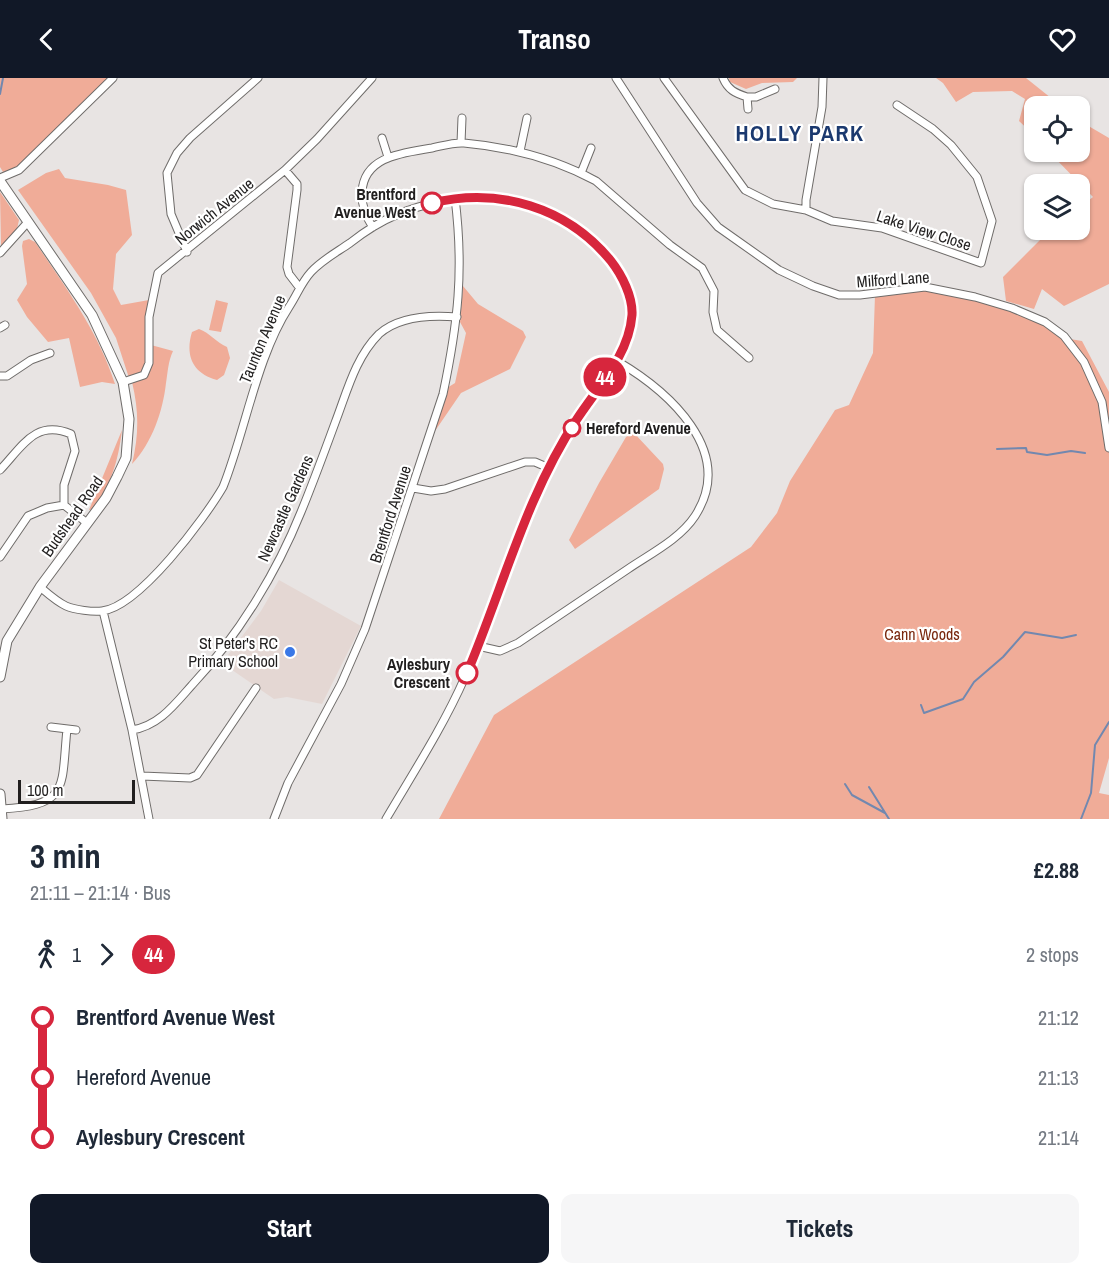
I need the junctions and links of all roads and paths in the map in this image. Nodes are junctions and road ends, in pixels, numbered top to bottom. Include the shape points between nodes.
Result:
1 (113, 78) edge
2 (258, 78) edge
3 (372, 78) edge
4 (616, 78) edge
5 (664, 78) edge
6 (723, 78) edge
7 (823, 78) edge
8 (776, 89) dead end
9 (747, 97) junction
10 (897, 105) dead end
11 (748, 109) dead end
12 (462, 118) dead end
13 (527, 118) dead end
14 (382, 138) dead end
15 (461, 143) junction
16 (591, 148) dead end
17 (520, 151) junction
18 (388, 157) junction
19 (285, 171) junction
20 (581, 173) junction
21 (0, 180) edge
22 (455, 198) junction
23 (806, 210) junction
24 (28, 222) junction
25 (373, 227) junction
26 (187, 252) junction
27 (0, 253) edge
28 (299, 287) junction
29 (457, 317) junction
30 (50, 353) dead end
31 (749, 358) dead end
32 (616, 361) junction
33 (0, 376) edge
34 (123, 382) junction
35 (1109, 448) edge
36 (549, 468) junction
37 (0, 470) edge
38 (413, 488) junction
39 (64, 505) junction
40 (87, 523) junction
41 (0, 557) edge
42 (40, 587) junction
43 (103, 611) junction
44 (4, 640) edge
45 (478, 646) junction
46 (0, 677) edge
47 (256, 687) dead end
48 (51, 727) dead end
49 (67, 729) junction
50 (76, 730) dead end
51 (132, 730) junction
52 (142, 776) junction
53 (0, 794) edge
54 (2, 814) edge
55 (148, 819) edge
56 (274, 819) edge
57 (386, 819) edge

1 - 21 street via 19,170
2 - 26 street via 190,138 167,173 171,214
3 - 19 street, Norwich Avenue
4 - 35 street, Milford Lane via 697,203 718,227 779,270 839,295 926,287 975,297 1045,322 1064,336 1084,362 1102,402
5 - 23 street via 745,190 773,204
6 - 9 street via 733,93
7 - 23 street
8 - 9 street
9 - 11 street
10 - 23 street, Lake View Close via 951,145 977,177 992,221 981,263 882,228 832,221
12 - 15 street
13 - 17 street
14 - 18 street
15 - 17 street
15 - 18 street
16 - 20 street
17 - 20 street
18 - 25 street via 371,168 362,181 362,200
19 - 26 street, Norwich Avenue
19 - 28 street via 297,184 287,267
20 - 31 street via 702,268 714,291 717,330
21 - 24 street, Budshead Road
22 - 25 street, Taunton Avenue via 410,210
22 - 29 street, Brentford Avenue via 460,236
22 - 32 street, Taunton Avenue via 494,198 544,210 568,221 603,251 619,270 631,301 632,316
24 - 27 street
24 - 34 street, Budshead Road via 92,315
25 - 28 street, Taunton Avenue via 312,271
26 - 34 street, Norwich Avenue via 158,273 149,317 149,363 144,375
28 - 43 street, Taunton Avenue via 283,315 214,503 162,568 138,591
29 - 38 street, Brentford Avenue via 443,394
29 - 51 street, Newcastle Gardens via 427,315 401,322 381,332 365,351 300,515 256,599 194,683 159,719
30 - 33 street
32 - 36 street, Taunton Avenue
32 - 45 street via 660,393 702,443 708,462 703,501 694,517 664,545 518,643 500,651
34 - 40 street, Budshead Road via 129,419 126,458 106,498
36 - 38 street via 525,462 445,489
36 - 45 street, Taunton Avenue
37 - 39 street via 30,437 44,430 58,429 71,434 75,451 64,484
38 - 56 street, Brentford Avenue via 353,659 288,783
39 - 40 street
39 - 41 street via 28,516
40 - 42 street, Budshead Road
42 - 43 street via 66,606
42 - 44 street, Budshead Road
43 - 51 street
44 - 46 street, Budshead Road
45 - 57 street, Taunton Avenue via 443,722
47 - 52 street via 197,775
48 - 49 street
49 - 50 street
49 - 54 street via 62,781 57,792 40,805
51 - 52 street
52 - 55 street
53 - 54 street

